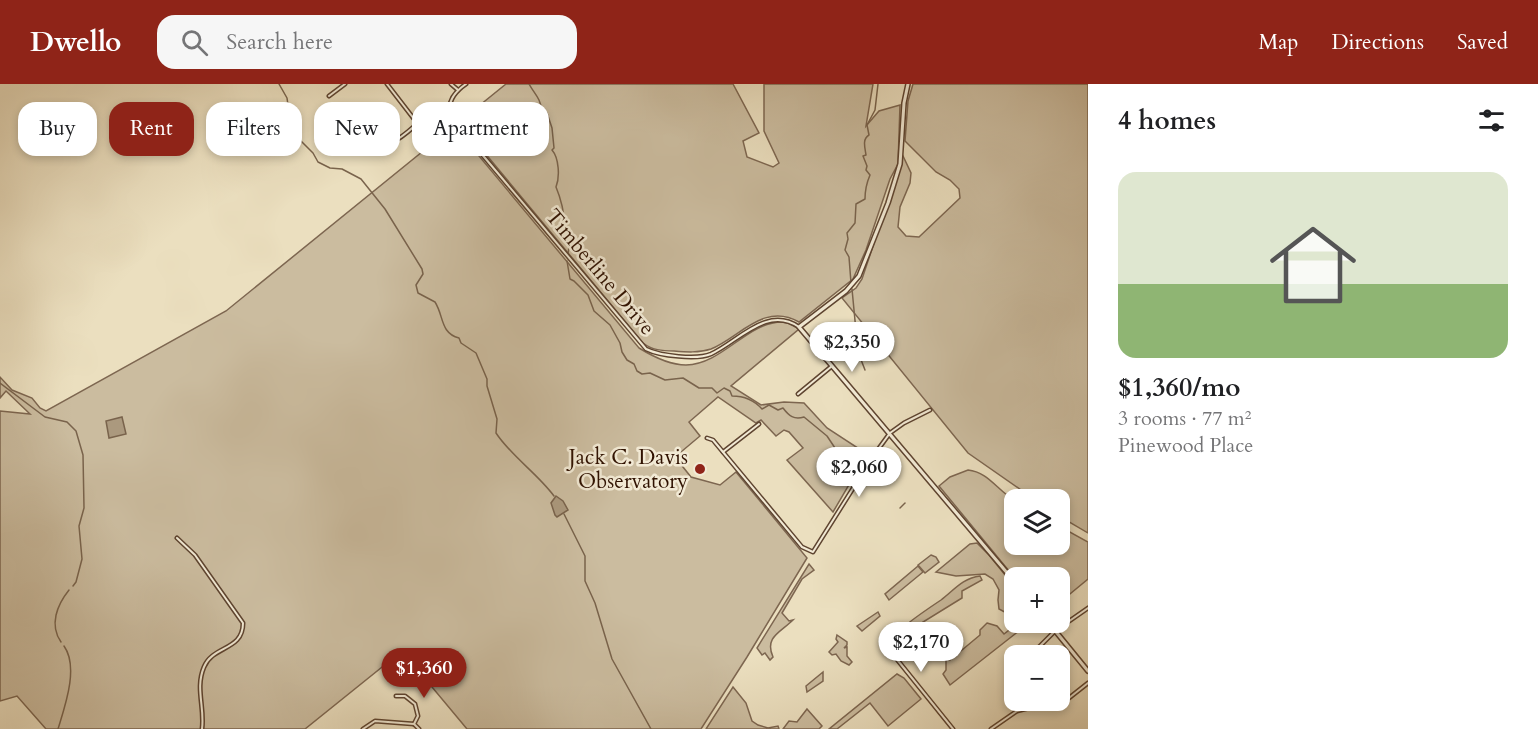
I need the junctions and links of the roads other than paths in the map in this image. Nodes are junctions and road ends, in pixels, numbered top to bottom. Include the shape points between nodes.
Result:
1 (345, 84) edge
2 (387, 84) edge
3 (451, 84) edge
4 (466, 84) edge
5 (908, 84) edge
6 (458, 90) junction
7 (329, 96) dead end
8 (451, 102) edge
9 (412, 115) edge
10 (412, 128) edge
11 (400, 138) edge
12 (483, 156) edge
13 (800, 327) junction
14 (832, 366) junction
15 (798, 394) dead end
16 (930, 410) dead end
17 (759, 424) dead end
18 (890, 434) junction
19 (707, 438) dead end
20 (723, 452) junction
21 (177, 538) dead end
22 (1004, 569) edge
23 (1088, 608) edge
24 (1070, 621) edge
25 (1053, 633) edge
26 (1057, 633) edge
27 (1041, 645) edge
28 (891, 652) dead end
29 (1088, 671) edge
30 (1088, 683) edge
31 (396, 696) dead end
32 (1070, 697) edge
33 (1020, 711) edge
34 (414, 724) junction
35 (202, 729) edge
36 (363, 729) edge
37 (419, 729) edge
38 (953, 729) edge
39 (991, 729) edge

1 - 7 street
2 - 9 street
3 - 6 street
4 - 6 street
5 - 13 street via 900,164 859,276
6 - 8 street
10 - 11 street
12 - 13 street, Timberline Drive via 646,350 704,356 772,320 783,319
13 - 14 street
14 - 15 street
14 - 18 street
16 - 18 street
17 - 20 street
18 - 20 street via 813,552 802,547
18 - 22 street
19 - 20 street
21 - 35 street via 195,555 243,623 238,640 210,657 204,666 199,690
23 - 24 street
25 - 27 street
26 - 29 street
28 - 38 street
30 - 32 street
31 - 34 street via 409,698 415,704 418,716
33 - 39 street
34 - 36 street via 375,721
34 - 37 street

